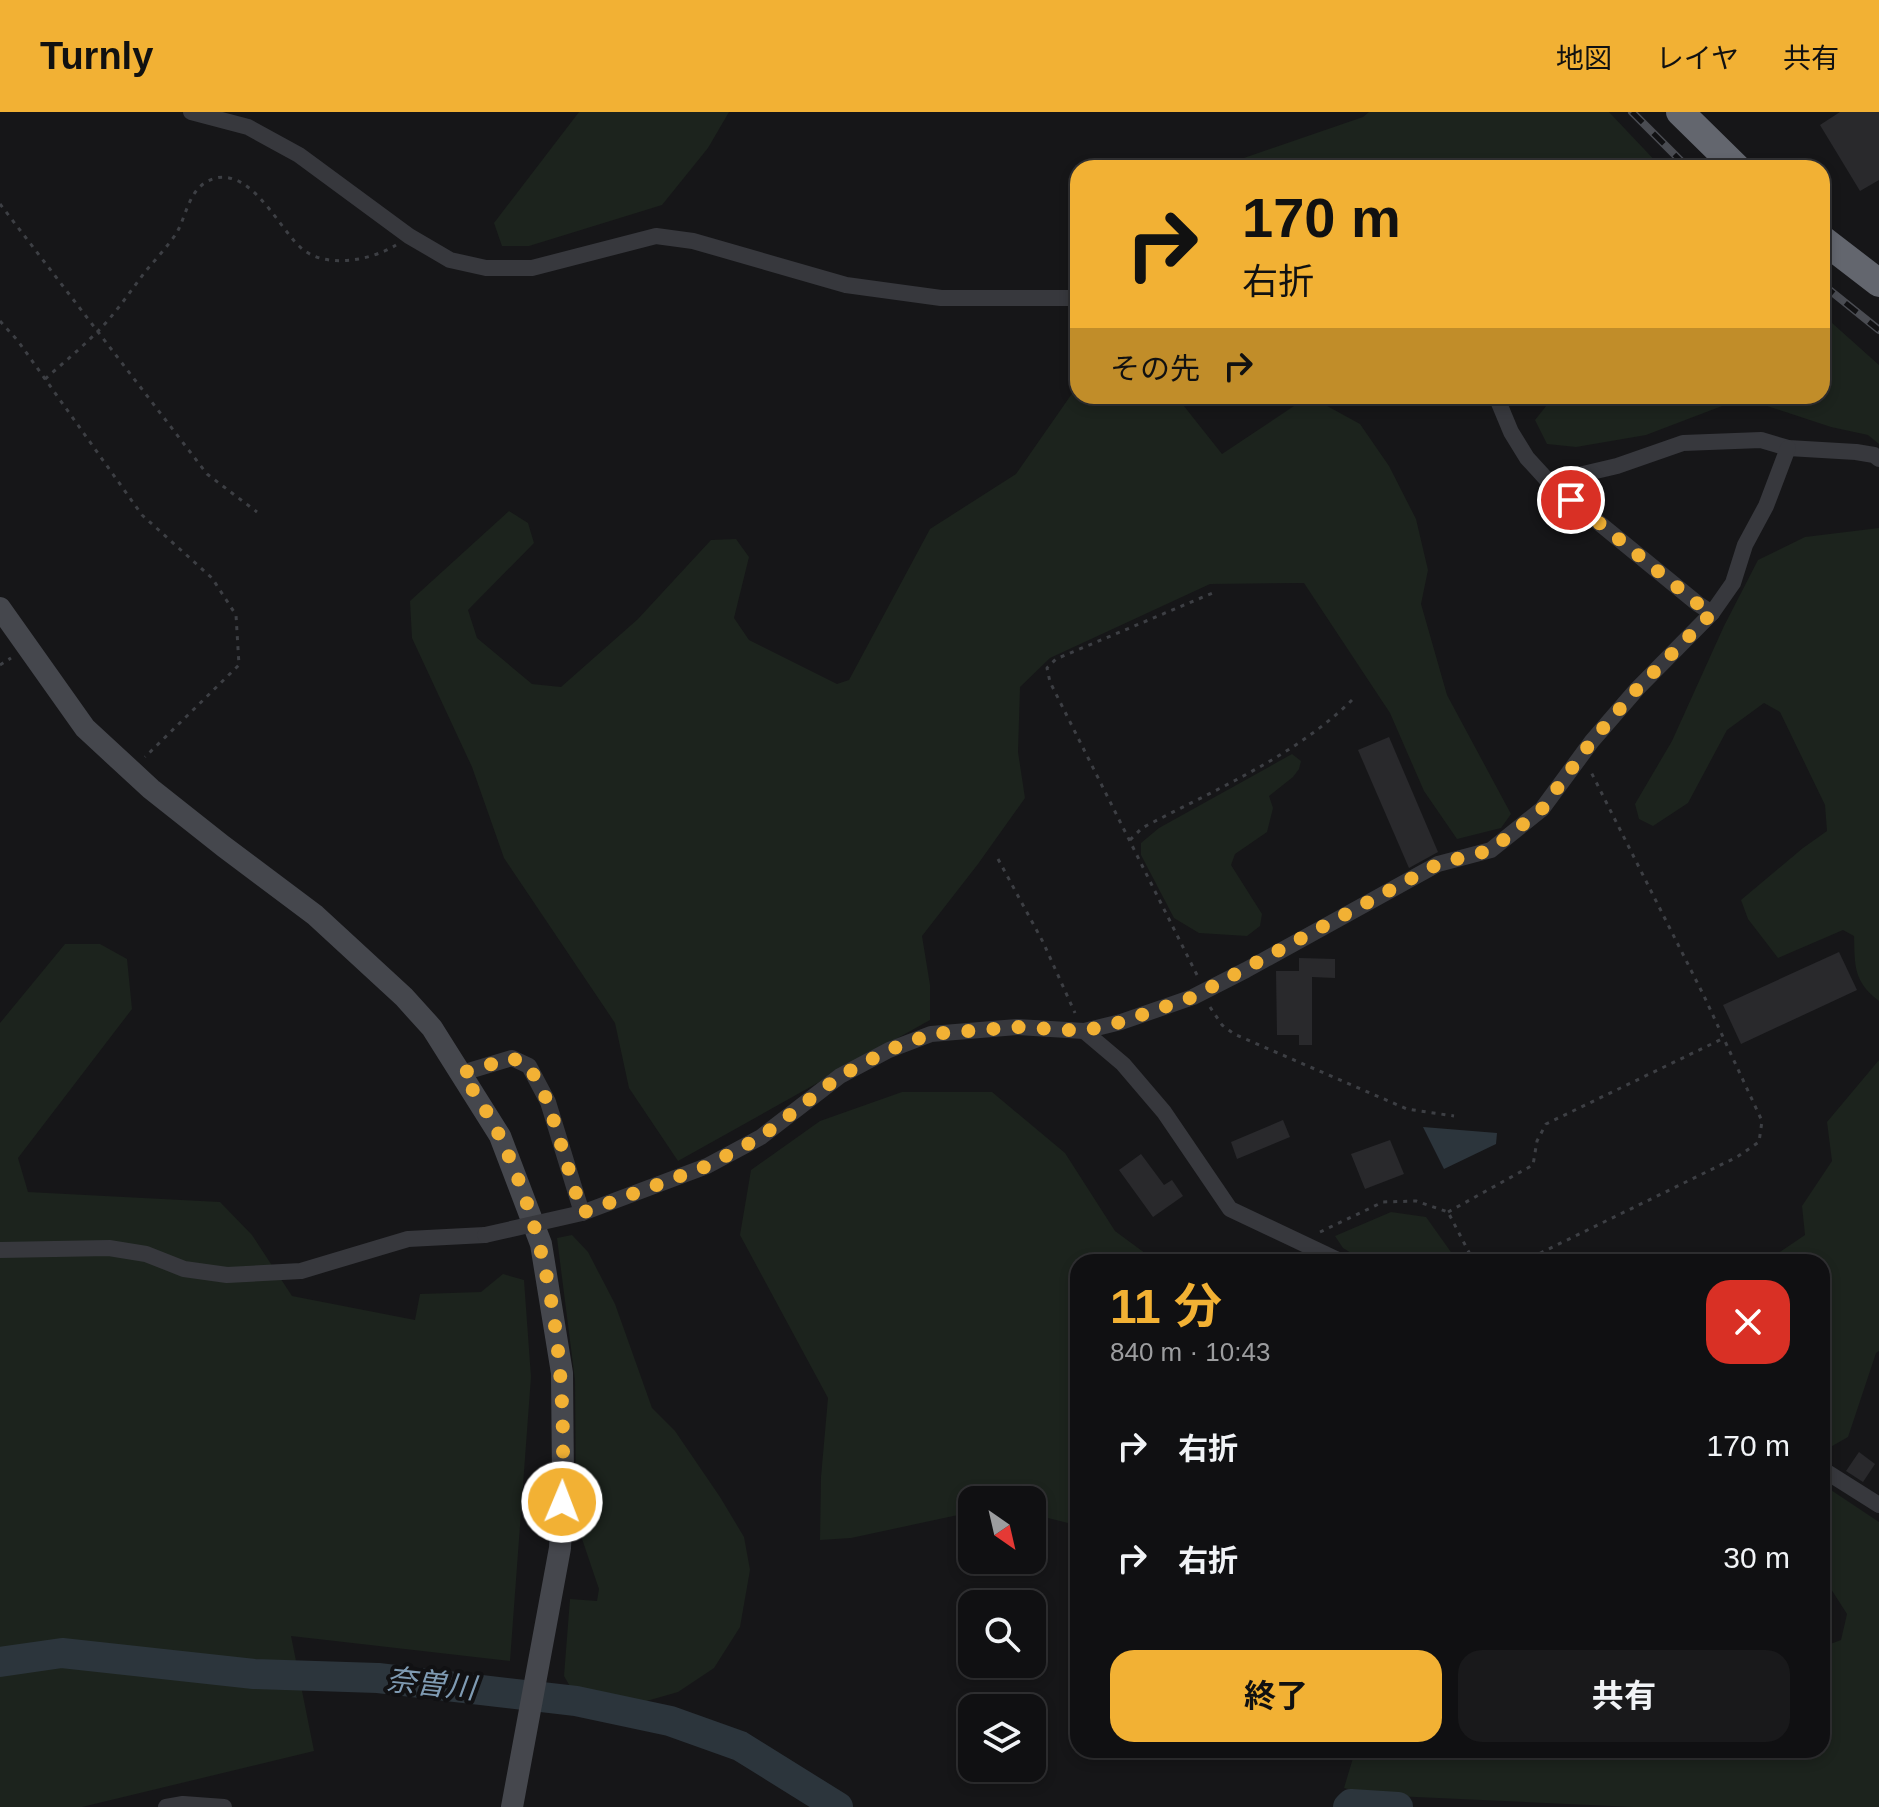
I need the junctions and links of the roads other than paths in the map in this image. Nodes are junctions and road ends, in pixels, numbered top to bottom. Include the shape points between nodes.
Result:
1 (191, 112) edge
2 (1680, 112) edge
3 (1729, 160) edge
4 (1830, 245) edge
5 (1879, 283) edge
6 (1070, 298) edge
7 (1499, 404) edge
8 (1788, 448) junction
9 (1879, 459) edge
10 (1549, 482) junction
11 (0, 608) edge
12 (1712, 613) junction
13 (1084, 1031) junction
14 (462, 1073) junction
15 (582, 1213) junction
16 (0, 1250) edge
17 (1325, 1254) edge
18 (1830, 1474) edge
19 (1879, 1505) edge
20 (200, 1806) edge
21 (166, 1807) edge
22 (224, 1807) edge
23 (512, 1807) edge

1 - 6 street via 248,127 299,155 409,236 450,260 486,268 532,268 656,236 693,241 846,285 941,298
2 - 3 highway
4 - 5 highway
7 - 10 street via 1527,458
8 - 9 street via 1856,452
8 - 10 street via 1761,440 1683,443
8 - 12 street via 1733,583
10 - 12 street
11 - 14 street via 85,728 211,837 326,925 404,997
12 - 13 street via 1644,681 1542,809 1491,850 1438,864 1201,993
13 - 15 street via 1017,1027 931,1034 840,1076 761,1137 707,1166
13 - 17 street via 1123,1064 1164,1112 1230,1209
14 - 15 street via 512,1058 529,1066 548,1102
14 - 23 street via 500,1136 532,1218 544,1258 562,1373 560,1548
15 - 16 street, bridge via 485,1235 408,1239 301,1271 227,1275 109,1248
18 - 19 street
20 - 21 street
20 - 22 street

